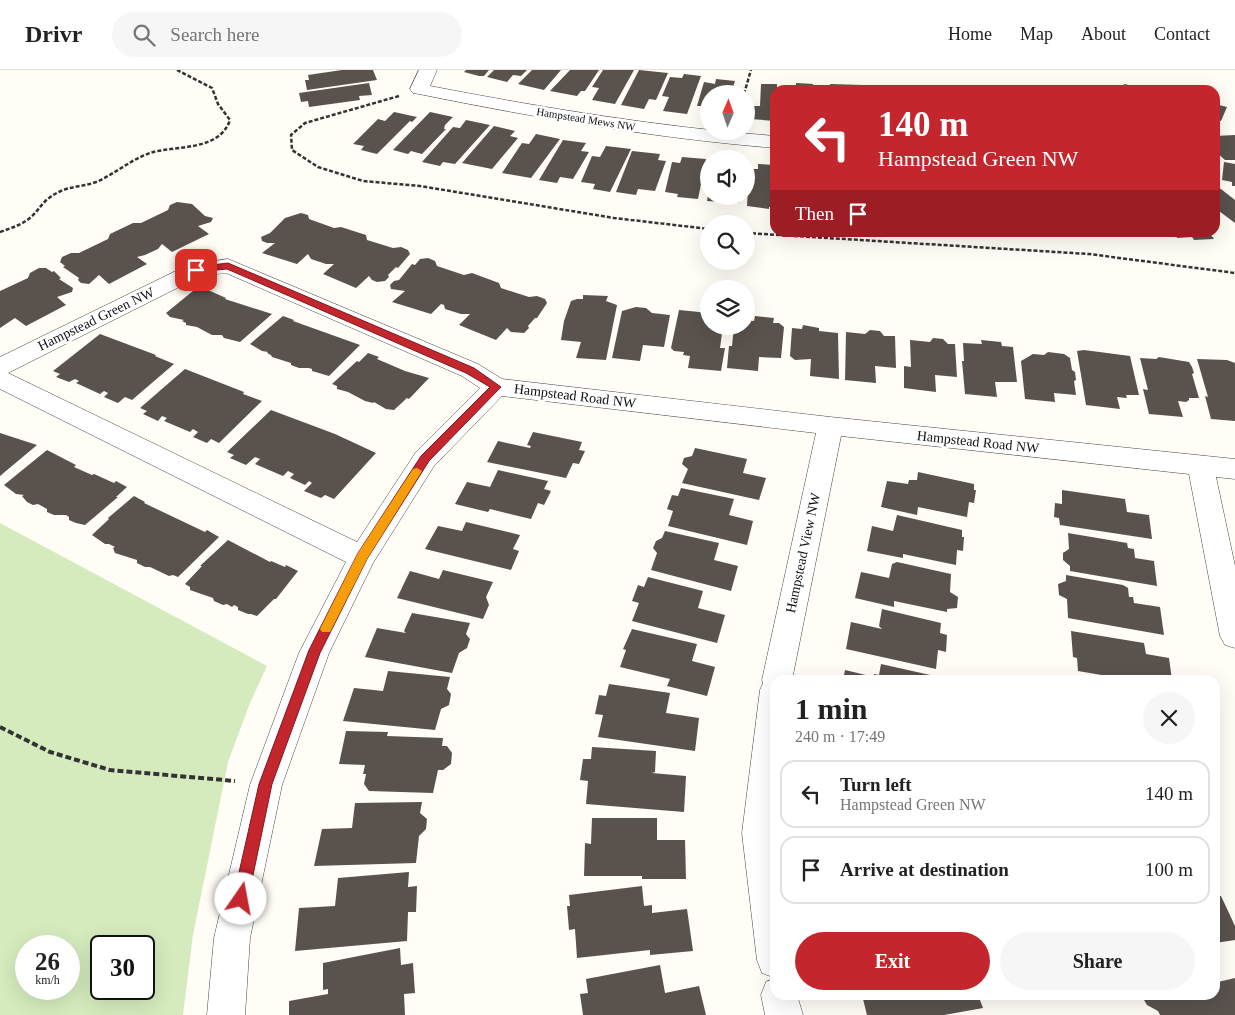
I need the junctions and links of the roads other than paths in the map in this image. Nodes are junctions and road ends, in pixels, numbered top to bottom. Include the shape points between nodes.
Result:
1 (428, 70) edge
2 (770, 142) edge
3 (0, 367) edge
4 (0, 379) edge
5 (496, 387) junction
6 (830, 426) junction
7 (1201, 466) junction
8 (1235, 469) edge
9 (362, 556) junction
10 (1235, 636) edge
11 (778, 675) edge
12 (770, 735) edge
13 (770, 920) edge
14 (780, 1000) edge
15 (226, 1015) edge
16 (784, 1015) edge

1 - 2 street, Hampstead Mews NW via 419,88 576,120
3 - 5 street, Hampstead Green NW via 196,270 228,266 470,370
4 - 9 street
5 - 6 street, Hampstead Road NW
5 - 9 street, Hampstead Road NW via 425,459
6 - 7 street, Hampstead Road NW
6 - 11 street, Hampstead View NW
7 - 8 street, Hampstead Road NW
7 - 10 street
9 - 15 street, Hampstead Road NW via 314,653 266,784 232,938
12 - 13 street via 759,833
14 - 16 street

